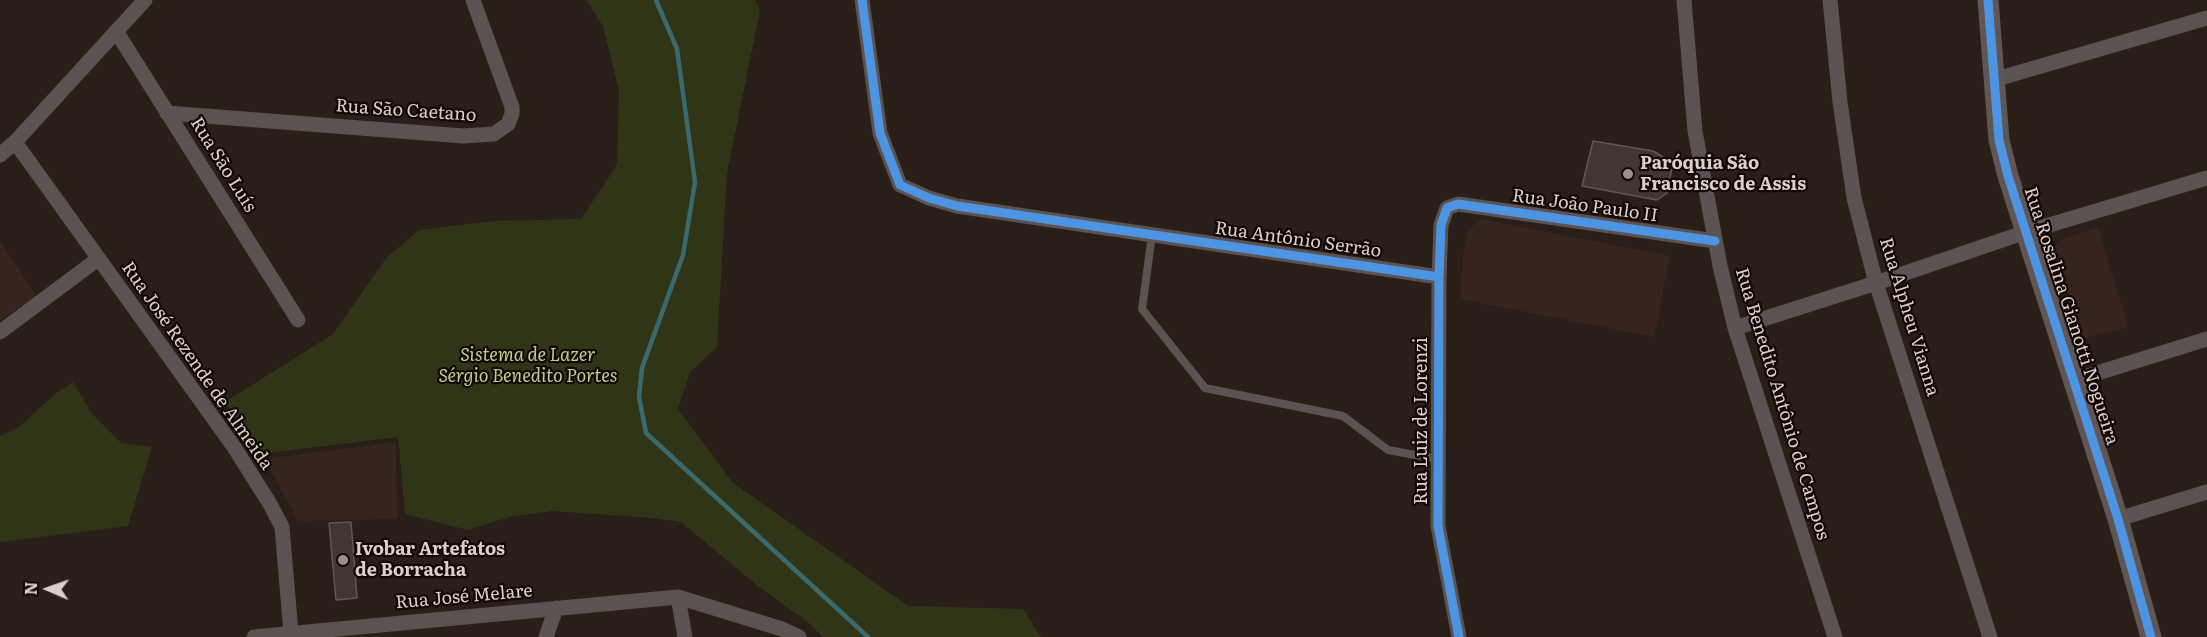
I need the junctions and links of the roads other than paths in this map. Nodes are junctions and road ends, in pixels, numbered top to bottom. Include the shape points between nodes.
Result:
1 (145, 0) edge
2 (473, 0) edge
3 (862, 0) edge
4 (1684, 0) edge
5 (1830, 0) edge
6 (1988, 0) edge
7 (2207, 18) edge
8 (116, 31) junction
9 (1993, 80) junction
10 (168, 113) junction
11 (15, 142) junction
12 (0, 155) edge
13 (2207, 178) edge
14 (1450, 206) joint
15 (2026, 232) junction
16 (1152, 235) junction
17 (1715, 241) junction
18 (98, 259) junction
19 (1439, 277) junction
20 (1876, 283) junction
21 (298, 320) dead end
22 (1735, 328) junction
23 (0, 332) edge
24 (2207, 339) edge
25 (2075, 380) junction
26 (1437, 459) junction
27 (2207, 492) edge
28 (2118, 519) junction
29 (678, 597) junction
30 (556, 608) junction
31 (291, 633) junction
32 (254, 637) edge
33 (546, 637) edge
34 (685, 637) edge
35 (799, 637) edge
36 (1459, 637) edge
37 (1835, 637) edge
38 (1990, 637) edge
39 (2151, 637) edge

1 - 8 street
2 - 10 street, Rua São Caetano via 512,107 508,124 494,134 463,136
3 - 16 street, Rua Antônio Serrão via 880,133 900,185 957,206
4 - 17 street, Rua Benedito Antônio de Campos via 1695,131
5 - 20 street, Rua Alpheu Vianna via 1854,198
6 - 9 street, Rua Rosalina Gianotti Nogueira
7 - 9 street
8 - 10 street, Rua São Luís
8 - 11 street
9 - 15 street, Rua Rosalina Gianotti Nogueira via 1999,140
10 - 21 street, Rua São Luís
11 - 12 street
11 - 18 street, Rua José Rezende de Almeida
13 - 15 street
14 - 17 street, Rua João Paulo II via 1458,204
14 - 19 street, Rua Luiz de Lorenzi via 1441,225
15 - 20 street
15 - 25 street, Rua Rosalina Gianotti Nogueira
16 - 19 street, Rua Antônio Serrão
16 - 26 lane via 1142,309 1205,388 1343,416 1388,450
17 - 22 street, Rua Benedito Antônio de Campos
18 - 23 street
18 - 31 street, Rua José Rezende de Almeida via 234,447 282,527
19 - 26 street, Rua Luiz de Lorenzi
20 - 22 street
20 - 38 street, Rua Alpheu Vianna
22 - 37 street, Rua Benedito Antônio de Campos
24 - 25 street
25 - 28 street, Rua Rosalina Gianotti Nogueira
26 - 36 street, Rua Luiz de Lorenzi via 1438,526
27 - 28 street
28 - 39 street, Rua Rosalina Gianotti Nogueira
29 - 30 street, Rua José Melare
29 - 34 street
29 - 35 street
30 - 31 street, Rua José Melare
30 - 33 street
31 - 32 street, Rua José Melare

